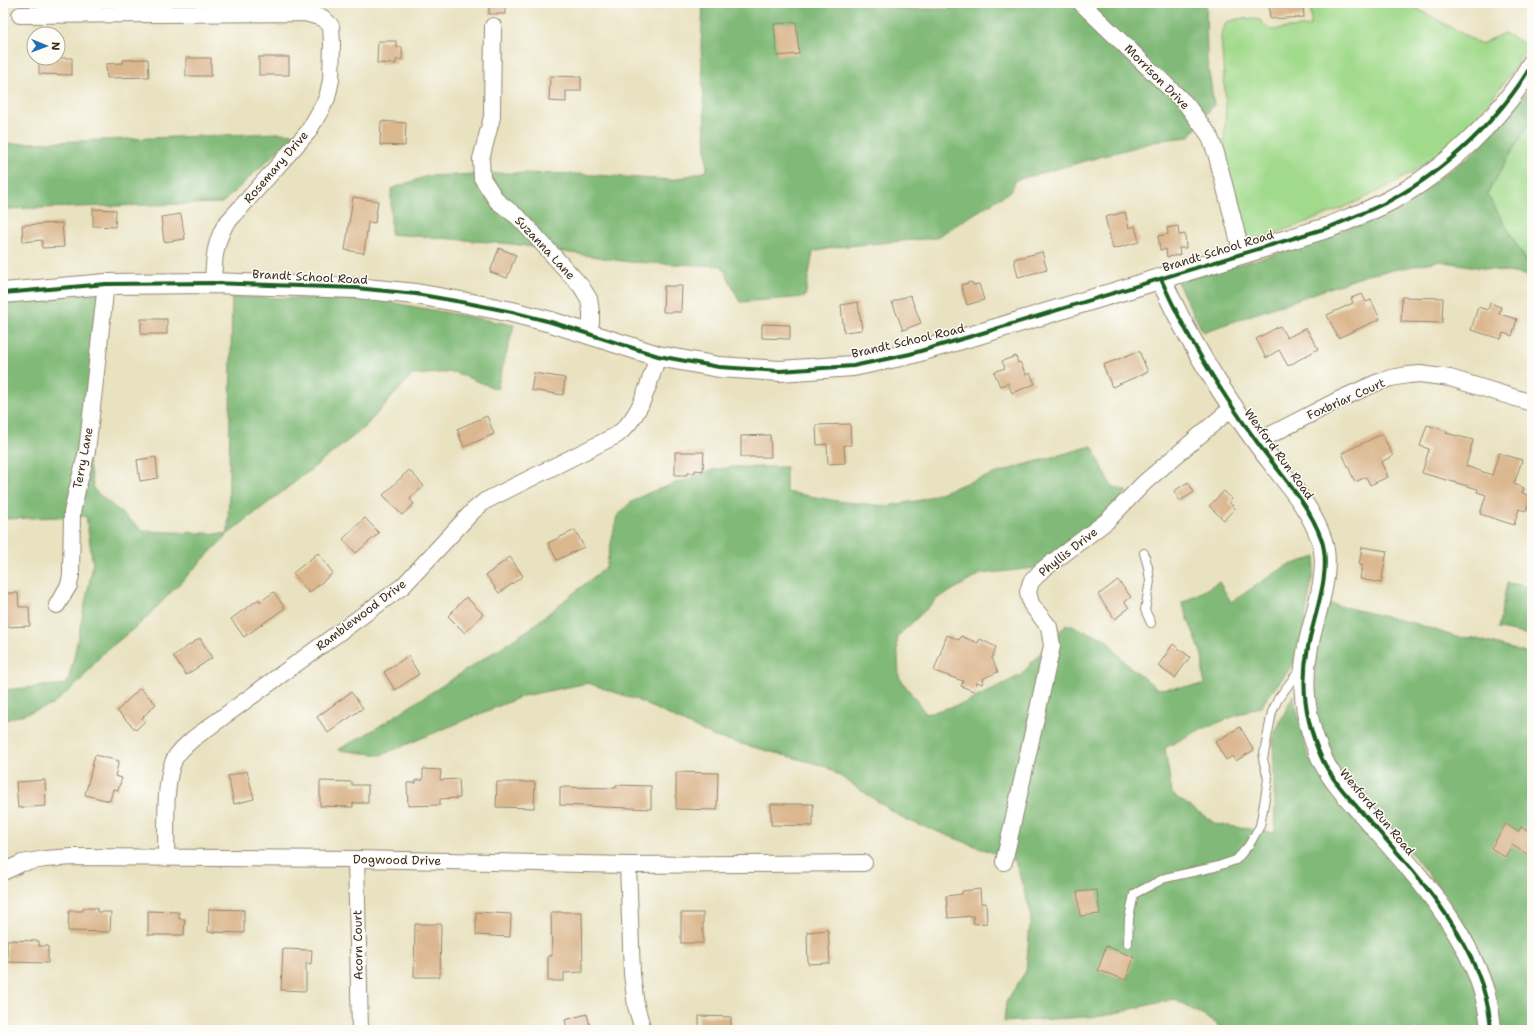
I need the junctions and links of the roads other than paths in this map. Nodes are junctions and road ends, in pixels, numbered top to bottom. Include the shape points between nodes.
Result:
1 (1081, 3) edge
2 (20, 15) dead end
3 (493, 26) dead end
4 (1532, 64) edge
5 (1242, 254) junction
6 (1161, 279) junction
7 (213, 283) junction
8 (106, 284) junction
9 (3, 293) edge
10 (587, 334) junction
11 (658, 356) junction
12 (1532, 403) edge
13 (1233, 407) junction
14 (1256, 442) junction
15 (1144, 553) dead end
16 (57, 605) dead end
17 (1150, 623) dead end
18 (1306, 661) junction
19 (166, 857) junction
20 (356, 859) junction
21 (1004, 862) dead end
22 (864, 863) dead end
23 (628, 865) junction
24 (3, 872) edge
25 (1128, 943) dead end
26 (360, 1030) edge
27 (643, 1030) edge
28 (1491, 1030) edge

1 - 5 street, Morrison Drive via 1186,104 1209,135
2 - 7 street, Rosemary Drive via 305,13 323,18 331,26 331,80 327,98 308,132 225,225 218,238
3 - 10 street, Suzanna Lane via 492,118 482,158 482,178 498,201 519,218 581,286 589,299 592,312
4 - 5 street, Brandt School Road via 1501,108 1474,138 1444,165 1409,189 1392,200 1330,227
5 - 6 street, Brandt School Road
6 - 11 street, Brandt School Road via 959,340 853,366 780,371 719,367
6 - 13 street, Wexford Run Road via 1184,326
7 - 8 street, Brandt School Road
7 - 10 street, Brandt School Road via 356,288 416,294 512,312
8 - 9 street, Brandt School Road
8 - 16 street, Terry Lane via 87,451 72,513 71,574
10 - 11 street, Brandt School Road
11 - 19 street, Ramblewood Drive via 637,413 628,426 617,435 485,501 403,586 182,749 175,758 168,781
12 - 14 street, Foxbriar Court via 1450,378 1408,375 1391,378 1332,402
13 - 14 street, Wexford Run Road
13 - 21 street, Phyllis Drive via 1145,482 1107,521 1041,571 1031,582 1029,598 1049,627 1052,646
14 - 18 street, Wexford Run Road via 1306,507 1322,539 1325,551 1322,588
15 - 17 lane via 1150,581 1145,610
18 - 25 lane via 1278,699 1272,712 1263,759 1268,779 1264,804 1260,826 1249,846 1236,860 1165,878 1134,894 1129,918
18 - 28 street, Wexford Run Road via 1307,717 1324,763 1336,783 1426,887 1458,932 1486,999
19 - 20 street, Dogwood Drive
19 - 24 street, Dogwood Drive via 45,859 22,863
20 - 23 street, Dogwood Drive
20 - 26 street, Acorn Court
22 - 23 street, Dogwood Drive
23 - 27 street via 632,974 636,1006

